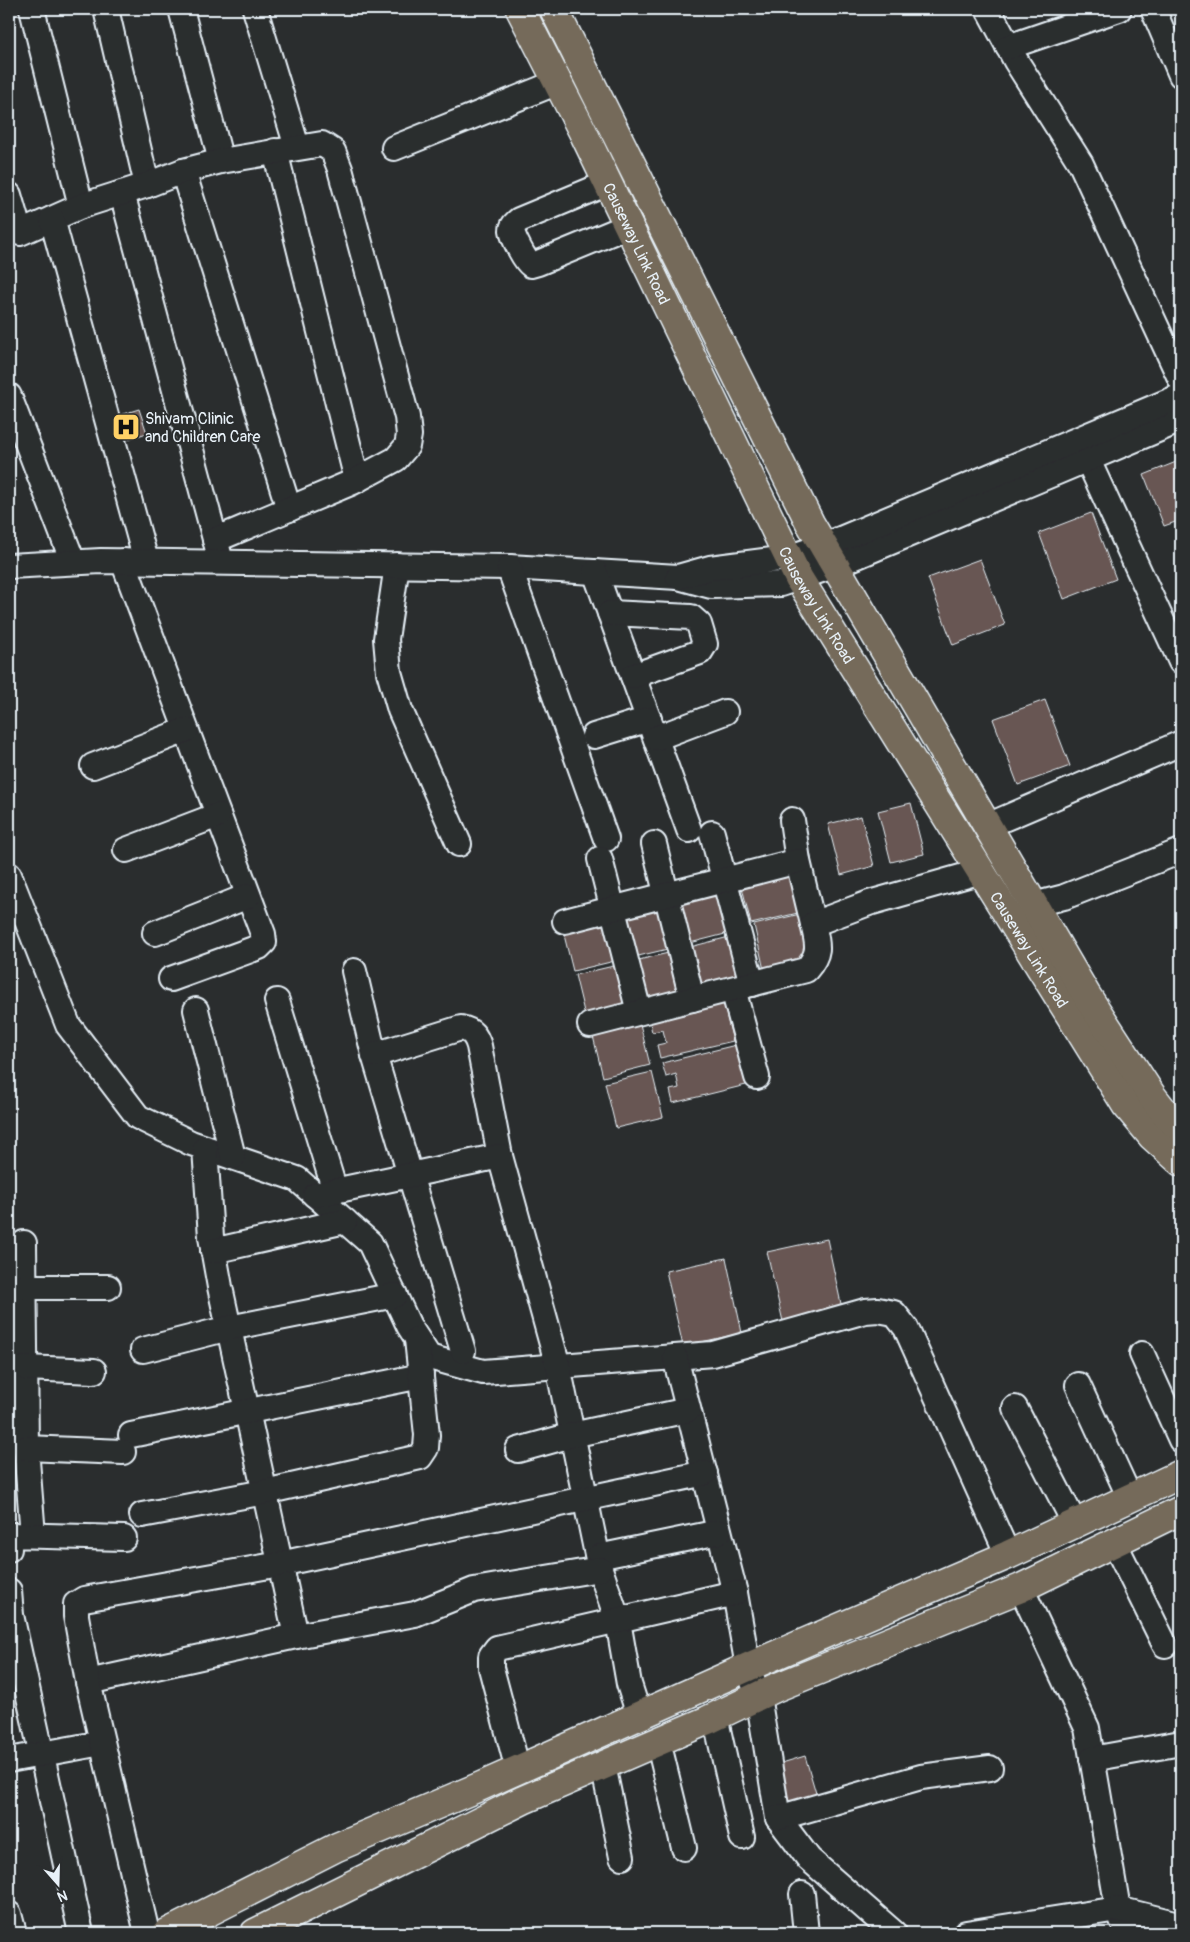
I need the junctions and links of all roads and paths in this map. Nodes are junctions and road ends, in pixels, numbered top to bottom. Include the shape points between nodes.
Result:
1 (32, 9) edge
2 (106, 9) edge
3 (181, 9) edge
4 (255, 9) edge
5 (554, 9) edge
6 (988, 9) edge
7 (1119, 9) edge
8 (1152, 9) edge
9 (524, 16) edge
10 (1008, 47) junction
11 (1181, 76) edge
12 (558, 82) junction
13 (394, 148) dead end
14 (286, 149) junction
15 (221, 160) junction
16 (184, 171) junction
17 (608, 183) junction
18 (147, 186) junction
19 (122, 193) junction
20 (9, 195) edge
21 (81, 206) junction
22 (52, 219) junction
23 (628, 226) junction
24 (1181, 380) edge
25 (1181, 396) edge
26 (10, 401) edge
27 (1181, 420) edge
28 (1083, 449) junction
29 (357, 480) junction
30 (289, 509) junction
31 (215, 540) junction
32 (830, 555) junction
33 (134, 561) junction
34 (73, 562) junction
35 (221, 563) junction
36 (9, 566) edge
37 (397, 566) junction
38 (509, 567) junction
39 (793, 569) junction
40 (595, 572) junction
41 (610, 613) junction
42 (1181, 662) edge
43 (633, 676) junction
44 (724, 712) dead end
45 (652, 728) junction
46 (186, 730) junction
47 (594, 736) dead end
48 (1181, 743) edge
49 (93, 766) dead end
50 (218, 815) junction
51 (792, 820) dead end
52 (987, 826) junction
53 (689, 830) dead end
54 (712, 833) dead end
55 (459, 844) dead end
56 (654, 844) dead end
57 (126, 850) dead end
58 (1181, 851) edge
59 (798, 861) junction
60 (982, 871) junction
61 (9, 875) edge
62 (724, 881) junction
63 (667, 895) junction
64 (248, 896) junction
65 (1033, 905) junction
66 (614, 909) junction
67 (565, 921) dead end
68 (813, 924) junction
69 (155, 933) dead end
70 (354, 971) dead end
71 (171, 979) dead end
72 (742, 986) junction
73 (692, 999) junction
74 (277, 1001) dead end
75 (196, 1010) dead end
76 (639, 1012) junction
77 (590, 1024) dead end
78 (374, 1055) junction
79 (757, 1077) dead end
80 (1181, 1129) edge
81 (205, 1148) junction
82 (500, 1156) junction
83 (233, 1158) junction
84 (1181, 1162) edge
85 (409, 1176) junction
86 (325, 1193) junction
87 (345, 1221) junction
88 (24, 1243) dead end
89 (214, 1251) junction
90 (24, 1287) junction
91 (108, 1287) dead end
92 (395, 1294) junction
93 (229, 1328) junction
94 (417, 1338) junction
95 (143, 1350) dead end
96 (463, 1351) dead end
97 (1142, 1354) dead end
98 (675, 1357) junction
99 (558, 1366) junction
100 (25, 1368) junction
101 (94, 1371) dead end
102 (421, 1376) junction
103 (1078, 1385) dead end
104 (1015, 1408) dead end
105 (688, 1410) junction
106 (247, 1411) junction
107 (572, 1435) junction
108 (1181, 1440) edge
109 (26, 1448) junction
110 (518, 1450) dead end
111 (704, 1473) junction
112 (1181, 1474) edge
113 (265, 1492) junction
114 (1130, 1498) junction
115 (586, 1499) junction
116 (1181, 1510) edge
117 (142, 1515) dead end
118 (1075, 1524) junction
119 (719, 1532) junction
120 (33, 1535) junction
121 (124, 1538) dead end
122 (1114, 1542) junction
123 (9, 1549) edge
124 (1008, 1555) junction
125 (599, 1563) junction
126 (280, 1564) junction
127 (1021, 1588) junction
128 (9, 1591) edge
129 (735, 1593) junction
130 (618, 1622) junction
131 (296, 1636) junction
132 (1165, 1645) dead end
133 (748, 1667) junction
134 (88, 1682) junction
135 (758, 1696) junction
136 (639, 1715) junction
137 (715, 1716) junction
138 (658, 1741) junction
139 (102, 1743) junction
140 (1181, 1743) edge
141 (42, 1754) junction
142 (1092, 1759) junction
143 (9, 1760) edge
144 (603, 1765) junction
145 (990, 1768) dead end
146 (518, 1770) junction
147 (778, 1818) junction
148 (742, 1837) dead end
149 (684, 1848) dead end
150 (622, 1858) dead end
151 (802, 1894) dead end
152 (1118, 1909) junction
153 (9, 1914) edge
154 (1181, 1922) edge
155 (14, 1933) edge
156 (80, 1933) edge
157 (147, 1933) edge
158 (167, 1933) edge
159 (255, 1933) edge
160 (806, 1933) edge
161 (894, 1933) edge
162 (966, 1933) edge
163 (1127, 1933) edge

1 - 21 street
2 - 18 street
3 - 15 street
4 - 14 street
5 - 9 street
5 - 32 main road, Causeway Link Road via 806,514
6 - 10 street
7 - 10 street
8 - 11 street
9 - 12 main road, Causeway Link Road
10 - 24 street via 1081,164
12 - 13 street
12 - 17 main road, Causeway Link Road
14 - 15 street
14 - 29 street
14 - 29 street via 322,144 333,151 407,417 407,446 396,459
15 - 16 street
16 - 18 street
16 - 30 street
17 - 23 main road, Causeway Link Road
17 - 23 street via 519,220 512,230 526,262 538,263
18 - 19 street
19 - 21 street
19 - 31 street
20 - 22 street via 20,233
21 - 22 street
22 - 33 street
23 - 39 main road, Causeway Link Road
25 - 28 street
26 - 34 street
27 - 28 street
28 - 32 street
28 - 42 street
29 - 30 street
30 - 31 street
31 - 35 street
32 - 39 street
32 - 52 main road, Causeway Link Road
33 - 34 street
33 - 35 street
33 - 46 street
34 - 36 street
35 - 37 street
37 - 38 street
37 - 55 street via 386,640 389,672 400,710
38 - 40 street
38 - 66 street via 603,849
39 - 40 street via 781,584 762,586 712,586 678,578
39 - 60 main road, Causeway Link Road
40 - 41 street
41 - 43 street
41 - 43 street via 691,617 699,624 705,644 700,652
43 - 45 street
44 - 45 street
45 - 47 street
45 - 53 street
46 - 49 street
46 - 50 street
48 - 52 street
50 - 57 street
50 - 64 street
51 - 59 street
52 - 65 main road, Causeway Link Road
54 - 62 street
56 - 63 street
58 - 65 street via 1064,897
59 - 62 street
59 - 68 street
60 - 68 street via 869,903
60 - 84 main road, Causeway Link Road via 1126,1105 1152,1136
61 - 81 street via 68,1024 138,1117
62 - 63 street
62 - 72 street
63 - 66 street
63 - 73 street
64 - 69 street
64 - 71 street via 264,942 259,947
65 - 80 main road, Causeway Link Road via 1134,1071
66 - 67 street
66 - 76 street
68 - 72 street via 817,943 815,960 806,970
70 - 78 street
72 - 73 street
72 - 79 street
73 - 76 street
74 - 86 street
75 - 83 street
76 - 77 street
78 - 82 street via 461,1028 469,1030 479,1046
78 - 85 street
81 - 83 street
81 - 89 street
82 - 85 street
82 - 99 street
83 - 86 street
85 - 86 street
85 - 96 street
86 - 87 street
87 - 89 street
87 - 92 street via 370,1243
88 - 90 street
89 - 93 street
90 - 91 street
90 - 100 street
92 - 93 street
92 - 94 street
93 - 95 street
93 - 106 street
94 - 99 street via 429,1357 483,1372
94 - 102 street
97 - 108 street
98 - 99 street
98 - 105 street
98 - 124 street via 713,1354 865,1311 894,1313 906,1328
99 - 107 street
100 - 101 street
100 - 109 street
102 - 106 street
102 - 113 street via 427,1435 426,1448 420,1457
103 - 114 street
104 - 118 street
105 - 107 street
105 - 111 street
106 - 109 street via 127,1444
106 - 113 street
107 - 110 street
107 - 115 street
109 - 120 street
111 - 115 street
111 - 119 street
112 - 114 main road
113 - 117 street
113 - 126 street
114 - 118 main road
115 - 125 street
115 - 126 street
116 - 122 main road
118 - 124 main road
119 - 125 street
119 - 129 street
120 - 121 street
120 - 123 street via 9,1535
122 - 127 main road
122 - 132 street
124 - 133 main road
125 - 130 street
125 - 131 street via 474,1590 415,1614
126 - 131 street
126 - 134 street via 84,1599 76,1604 76,1616
127 - 135 main road
127 - 142 street via 1087,1728
128 - 141 street via 11,1615
129 - 130 street
129 - 133 street
130 - 136 street via 629,1684
130 - 146 street via 497,1648 491,1656 491,1668
131 - 134 street
133 - 135 street
133 - 136 main road
134 - 139 street
135 - 137 main road
135 - 147 street
136 - 146 main road
137 - 138 main road
137 - 148 street
138 - 144 main road
138 - 149 street
139 - 141 street
139 - 157 street
140 - 142 street
141 - 143 street
141 - 156 street
142 - 152 street
144 - 150 street
144 - 159 main road via 523,1800
145 - 147 street via 922,1777
146 - 158 main road via 337,1847
147 - 161 street via 808,1859
151 - 160 street
152 - 154 street
152 - 162 street
152 - 163 street
153 - 155 street

